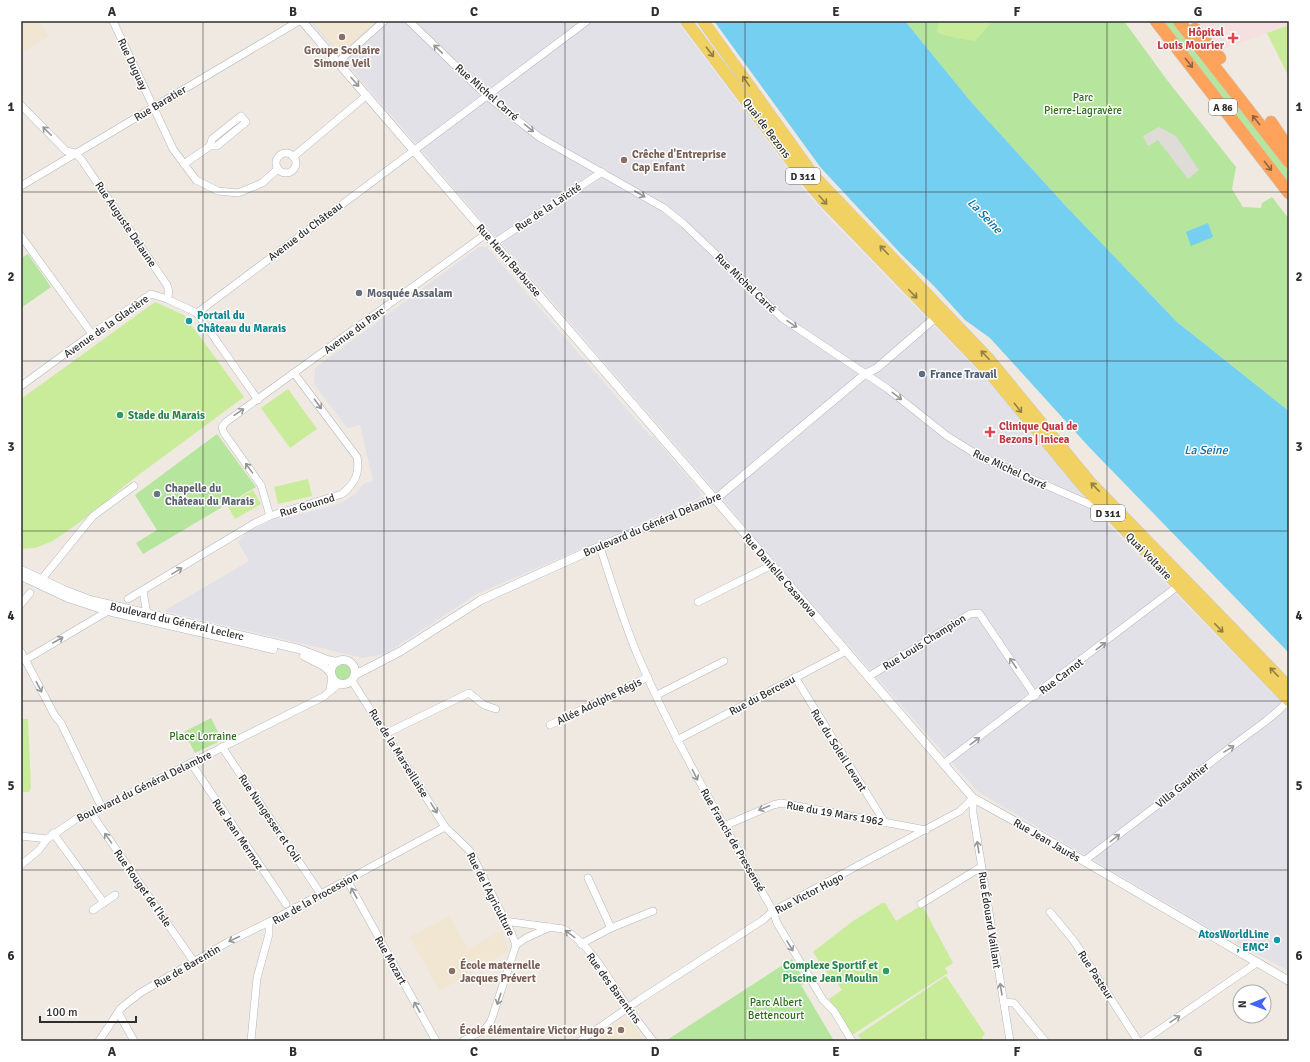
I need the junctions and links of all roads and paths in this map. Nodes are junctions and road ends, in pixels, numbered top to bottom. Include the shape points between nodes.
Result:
1 (113, 21) edge
2 (301, 21) edge
3 (384, 21) edge
4 (409, 21) edge
5 (587, 21) edge
6 (686, 21) edge
7 (703, 21) edge
8 (1156, 21) edge
9 (1179, 21) edge
10 (1188, 21) edge
11 (1220, 58) dead end
12 (338, 62) junction
13 (367, 95) junction
14 (487, 96) junction
15 (21, 105) edge
16 (153, 106) junction
17 (24, 113) edge
18 (1271, 122) dead end
19 (210, 146) junction
20 (1289, 149) edge
21 (414, 150) junction
22 (75, 153) junction
23 (293, 157) junction
24 (1289, 162) edge
25 (184, 164) junction
26 (278, 169) junction
27 (602, 172) junction
28 (21, 186) edge
29 (1289, 193) edge
30 (486, 234) junction
31 (21, 236) edge
32 (494, 243) junction
33 (167, 299) junction
34 (197, 313) junction
35 (939, 313) junction
36 (92, 334) junction
37 (294, 373) junction
38 (865, 374) junction
39 (21, 386) edge
40 (258, 400) junction
41 (134, 486) dead end
42 (715, 499) junction
43 (1106, 512) junction
44 (270, 516) junction
45 (600, 547) junction
46 (772, 565) junction
47 (21, 570) edge
48 (21, 576) edge
49 (41, 580) junction
50 (1178, 586) junction
51 (143, 591) junction
52 (30, 593) dead end
53 (128, 600) dead end
54 (698, 602) dead end
55 (21, 604) edge
56 (108, 612) junction
57 (147, 614) junction
58 (846, 651) junction
59 (21, 652) edge
60 (25, 660) junction
61 (724, 661) dead end
62 (337, 662) junction
63 (379, 662) junction
64 (353, 664) junction
65 (331, 675) junction
66 (648, 677) junction
67 (795, 677) junction
68 (868, 677) junction
69 (354, 678) junction
70 (338, 684) junction
71 (1289, 687) edge
72 (330, 690) junction
73 (657, 695) junction
74 (1035, 696) junction
75 (1289, 700) edge
76 (496, 709) dead end
77 (550, 725) dead end
78 (387, 733) junction
79 (677, 740) junction
80 (222, 747) junction
81 (191, 762) junction
82 (943, 764) junction
83 (973, 798) junction
84 (102, 808) junction
85 (91, 814) junction
86 (885, 823) junction
87 (724, 826) junction
88 (445, 827) junction
89 (926, 830) junction
90 (54, 833) junction
91 (21, 836) edge
92 (47, 839) junction
93 (1084, 861) junction
94 (21, 865) edge
95 (981, 867) junction
96 (588, 878) dead end
97 (347, 880) junction
98 (319, 891) junction
99 (115, 895) dead end
100 (104, 902) junction
101 (921, 904) dead end
102 (288, 907) junction
103 (93, 910) dead end
104 (653, 910) dead end
105 (773, 911) junction
106 (1050, 912) dead end
107 (504, 920) junction
108 (269, 922) junction
109 (550, 927) junction
110 (611, 928) junction
111 (581, 944) junction
112 (516, 945) junction
113 (194, 962) junction
114 (1258, 962) junction
115 (1289, 981) edge
116 (1004, 1002) junction
117 (629, 1009) junction
118 (118, 1012) junction
119 (472, 1039) edge
120 (99, 1041) edge
121 (134, 1041) edge
122 (251, 1041) edge
123 (436, 1041) edge
124 (463, 1041) edge
125 (580, 1041) edge
126 (653, 1041) edge
127 (852, 1041) edge
128 (1010, 1041) edge
129 (1046, 1041) edge
130 (1138, 1041) edge
131 (1142, 1041) edge

1 - 16 street, Rue Duguay
2 - 12 street, Rue Henri Barbusse
2 - 16 street, Rue Baratier
3 - 12 street
14 -> 4 street, Rue Michel Carré
5 - 14 street, Avenue du Château
6 -> 35 main road, Quai de Bezons / D 311 via 823,200
35 -> 7 main road, Quai de Bezons / D 311 via 927,295 814,176
8 -> 29 highway, A 86
24 -> 9 highway, A 86
10 - 11 highway
12 -> 13 street, Rue Henri Barbusse
13 - 21 street, Rue Henri Barbusse
13 - 23 street
14 - 21 street, Avenue du Château
14 -> 27 street, Rue Michel Carré via 539,137
15 - 17 street
16 - 22 street, Rue Baratier
16 - 25 street, Rue Duguay
22 -> 17 street via 66,151
18 - 20 highway
19 - 19 street via 212,139 241,116 246,122 217,146
19 - 25 street
21 - 30 street, Rue Henri Barbusse
21 - 34 street, Avenue du Château
22 - 28 street, Rue Baratier
22 - 33 street, Rue Auguste Delaune via 167,285
23 - 26 street via 286,153 280,155 276,163
23 - 26 street via 296,164 292,170 283,172
25 - 26 street, Rue Duguay via 196,180 218,191 238,193 262,183
27 - 32 street, Rue de la Laïcité
27 -> 38 street, Rue Michel Carré via 664,208 782,318
30 - 32 street, Rue Henri Barbusse
30 - 37 street, Avenue du Parc
31 - 36 street
32 - 42 street, Rue Henri Barbusse
33 - 34 street, Avenue de la Glacière
33 - 36 street, Avenue de la Glacière via 151,294 146,296
34 - 40 street
35 - 38 street, Boulevard du Général Delambre via 877,368
35 -> 43 main road, Quai Voltaire / D 311
71 -> 35 main road, Quai Voltaire / D 311 via 1091,483 999,370 952,321
36 - 39 street, Avenue de la Glacière
37 - 40 street, Avenue du Parc
37 -> 44 street, Rue Gounod via 351,448 357,457 359,467 352,486 342,494
38 - 42 street, Boulevard du Général Delambre
38 -> 43 street, Rue Michel Carré via 947,436 979,456
44 -> 40 street, Avenue du Parc via 261,484 222,427
41 - 49 street via 93,516
42 - 45 street, Boulevard du Général Delambre
42 - 46 street, Rue Danielle Casanova
43 - 50 main road, Quai Voltaire / D 311
51 -> 44 street, Rue Gounod
45 - 63 street, Boulevard du Général Delambre via 480,600 401,651
45 - 66 street, Rue Francis de Pressensé via 638,656
46 - 54 street
46 - 58 street, Rue Danielle Casanova
47 - 49 street, Boulevard du Général Leclerc
48 - 56 street, Boulevard du Général Leclerc via 68,598
49 - 57 street, Boulevard du Général Leclerc via 90,600
74 -> 50 street, Rue Carnot
50 -> 75 main road, Quai Voltaire / D 311
51 - 53 street, Rue Gounod
51 - 57 street
52 - 55 street
60 -> 56 street
56 - 65 street, Boulevard du Général Leclerc via 304,656 324,666
57 - 62 street, Boulevard du Général Leclerc via 299,649
58 - 67 street, Rue du Berceau
58 - 68 street, Rue Jean Jaurès
59 - 60 street
60 -> 84 street via 61,723
61 - 73 street
62 - 64 street via 346,660
62 - 65 street via 332,666
63 - 64 street, Boulevard du Général Delambre
63 - 69 street, Boulevard du Général Delambre
64 - 69 street
65 - 70 street
65 - 72 street
66 - 73 street, Rue Francis de Pressensé
66 - 77 street, Allée Adolphe Régis
67 - 79 street, Rue du Berceau
67 - 86 street, Rue du Soleil Levant
74 -> 68 street, Rue Louis Champion via 978,613 970,614
68 - 82 street, Rue Jean Jaurès
69 - 70 street via 344,685
69 - 78 street, Rue de la Marseillaise
70 - 72 street, Boulevard du Général Delambre
72 - 80 street, Boulevard du Général Delambre via 323,697
73 - 79 street, Rue Francis de Pressensé
82 -> 74 street, Rue Carnot
93 -> 75 street, Villa Gauthier via 1280,710
76 - 78 street via 484,705 469,693
78 -> 88 street, Rue de la Marseillaise
79 -> 87 street, Rue Francis de Pressensé
80 - 81 street, Boulevard du Général Delambre
80 - 98 street, Rue Nungesser et Coli
81 - 84 street, Boulevard du Général Delambre
81 - 102 street, Rue Jean Mermoz
82 - 83 street, Rue Jean Jaurès
83 - 89 street, Rue Victor Hugo via 960,811
83 - 93 street, Rue Jean Jaurès
95 -> 83 street, Rue Édouard Vaillant
84 - 85 street, Boulevard du Général Delambre
85 - 90 street, Boulevard du Général Delambre via 76,819
113 -> 85 street, Rue Rouget de l'Isle
86 -> 87 street, Rue du 19 Mars 1962 via 781,803
86 - 89 street, Rue du 19 Mars 1962
87 - 105 street, Rue Francis de Pressensé
88 - 97 street, Rue de la Procession
88 - 107 street, Rue de l'Agriculture via 470,851
89 - 105 street, Rue Victor Hugo
90 - 92 street, Boulevard du Général Delambre
90 - 100 street
91 - 92 street
92 - 94 street, Boulevard du Général Delambre via 39,850
93 - 114 street, Rue Jean Jaurès
95 - 101 street
116 -> 95 street, Rue Édouard Vaillant
96 - 110 street
97 - 98 street, Rue de la Procession
123 -> 97 street, Rue Mozart
98 - 102 street, Rue de la Procession
99 - 100 street
100 - 103 street
102 - 108 street, Rue de la Procession
104 - 110 street
105 - 117 street, Rue Victor Hugo
105 -> 127 street, Rue Francis de Pressensé via 777,923 801,964
106 - 130 street, Rue Pasteur via 1074,941
107 - 109 street, Rue des Barentins
107 - 112 street, Rue de l'Agriculture
108 -> 113 street, Rue de Barentin
108 - 122 street, Rue de la Procession via 269,934 257,978
111 -> 109 street, Rue des Barentins via 570,933
109 - 112 street, Rue de l'Agriculture
110 - 111 street
111 - 117 street, Rue des Barentins via 602,969
112 -> 119 street, Rue de l'Agriculture via 491,1021
113 - 118 street, Rue de Barentin via 140,993
114 - 115 street, Rue Jean Jaurès
131 -> 114 street
116 - 128 street, Rue Édouard Vaillant
116 - 129 street via 1014,1003
117 - 125 street, Rue Victor Hugo
117 - 126 street, Rue des Barentins
118 - 120 street, Rue de Barentin
118 - 121 street
119 - 124 street, Rue de l'Agriculture

